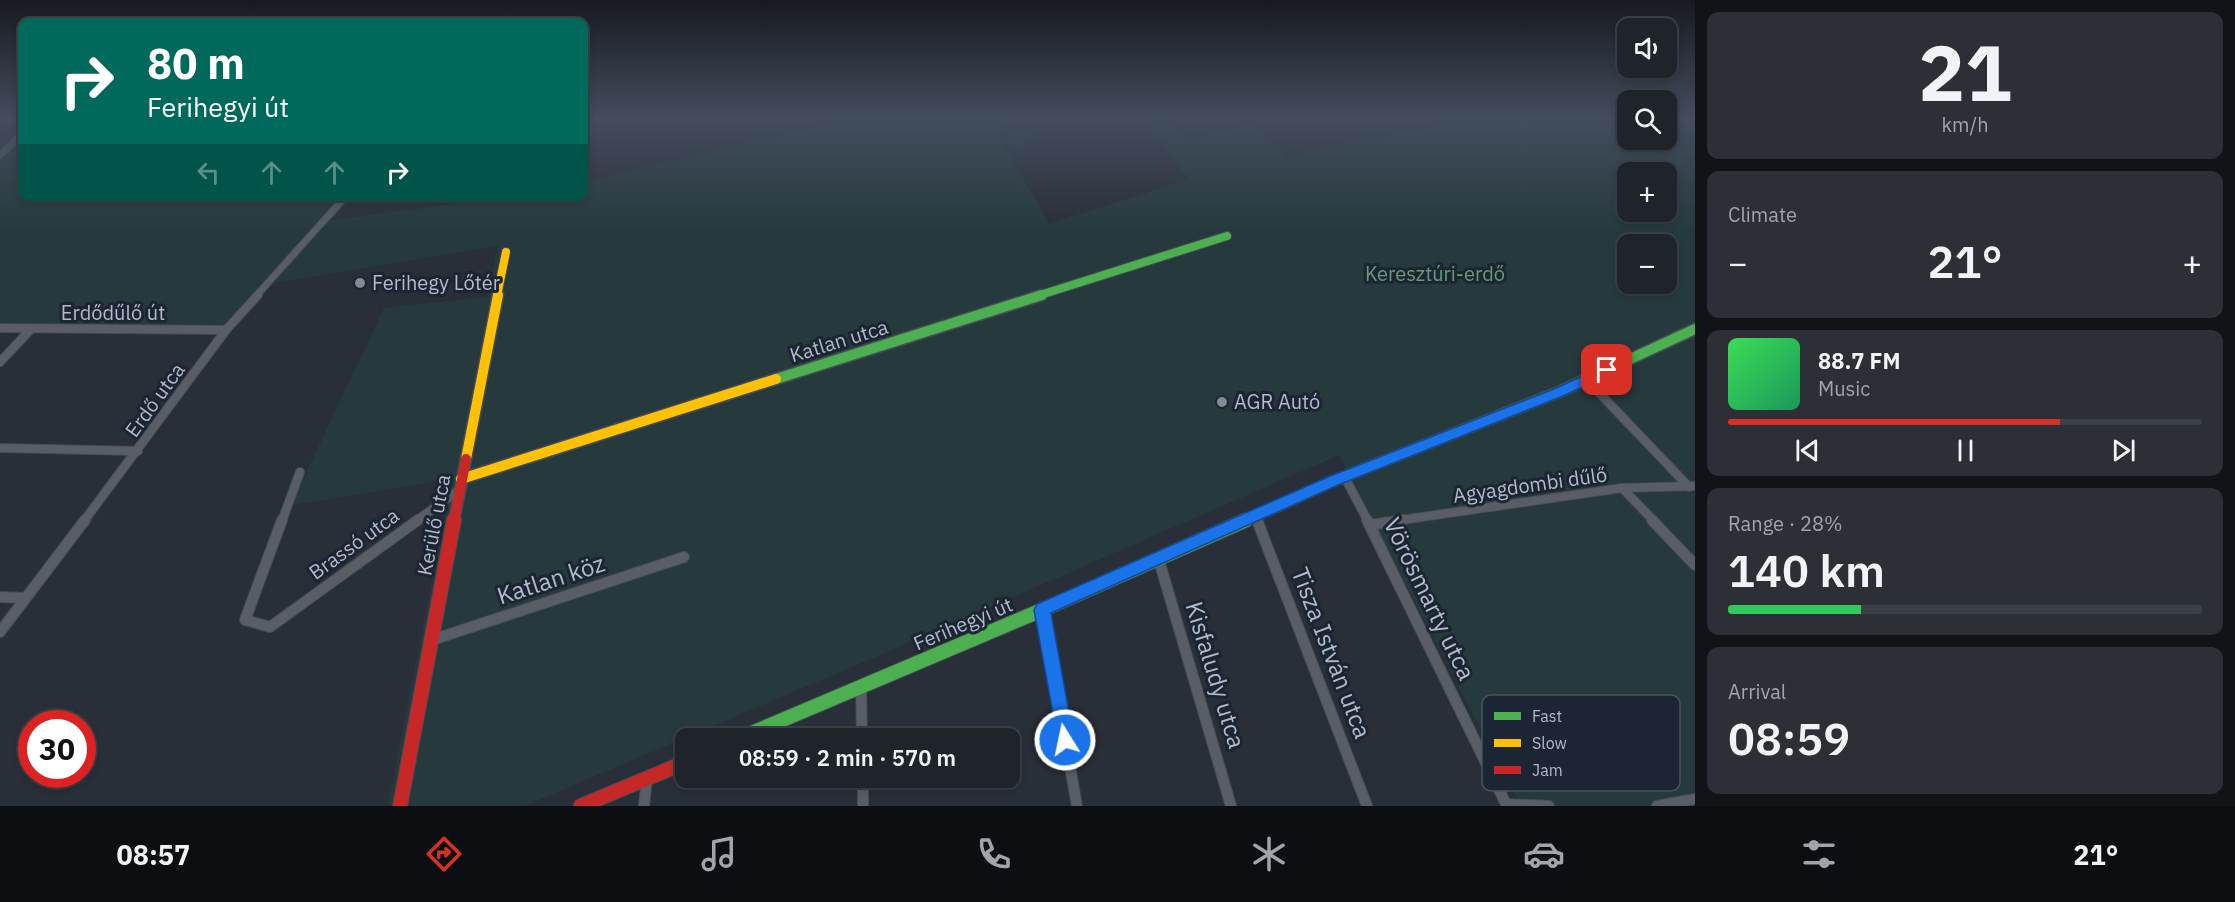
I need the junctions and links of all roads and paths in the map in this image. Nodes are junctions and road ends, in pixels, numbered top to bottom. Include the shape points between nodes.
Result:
1 (342, 201) edge
2 (1227, 236) dead end
3 (506, 252) dead end
4 (0, 328) edge
5 (31, 329) junction
6 (226, 330) junction
7 (1693, 332) edge
8 (0, 362) edge
9 (1586, 379) junction
10 (0, 448) edge
11 (138, 451) junction
12 (300, 472) dead end
13 (1344, 476) junction
14 (460, 484) junction
15 (1692, 487) edge
16 (1623, 488) junction
17 (1255, 515) junction
18 (1370, 525) junction
19 (684, 557) dead end
20 (1158, 557) junction
21 (1695, 565) edge
22 (0, 597) edge
23 (25, 598) junction
24 (1042, 610) junction
25 (0, 632) edge
26 (430, 641) junction
27 (861, 686) junction
28 (763, 728) edge
29 (862, 728) edge
30 (1482, 754) edge
31 (675, 767) edge
32 (647, 778) junction
33 (863, 788) edge
34 (1500, 791) edge
35 (1695, 799) edge
36 (1507, 805) edge
37 (400, 806) edge
38 (581, 806) edge
39 (644, 806) edge
40 (863, 806) edge
41 (1077, 806) edge
42 (1231, 806) edge
43 (1368, 806) edge
44 (1549, 806) edge
45 (1657, 806) edge

1 - 6 street, Erdő utca
2 - 14 street, Katlan utca
3 - 14 street, Kerülő utca
4 - 5 street, Erdődűlő út
5 - 6 street, Erdődűlő út
5 - 8 street
6 - 11 street, Erdő utca
7 - 9 street, Ferihegyi út
9 - 13 street, Ferihegyi út
9 - 15 street
10 - 11 street
11 - 23 street, Erdő utca
12 - 14 street, Brassó utca via 245,620 270,627
13 - 17 street, Ferihegyi út
13 - 18 street, Vörösmarty utca
14 - 26 street, Kerülő utca
15 - 16 street, Agyagdombi dűlő
16 - 18 street, Agyagdombi dűlő
16 - 21 street
17 - 20 street, Ferihegyi út
17 - 43 street, Tisza István utca
18 - 30 street, Vörösmarty utca
19 - 26 street, Katlan köz
20 - 24 street, Ferihegyi út
20 - 42 street, Kisfaludy utca
22 - 23 street
23 - 25 street, Erdő utca
24 - 27 street, Ferihegyi út
24 - 41 street
26 - 37 street, Kerülő utca
27 - 28 street, Ferihegyi út
27 - 29 street
31 - 32 street
32 - 38 street
32 - 39 street
33 - 40 street
34 - 36 street, Vörösmarty utca
35 - 45 street
36 - 44 street

